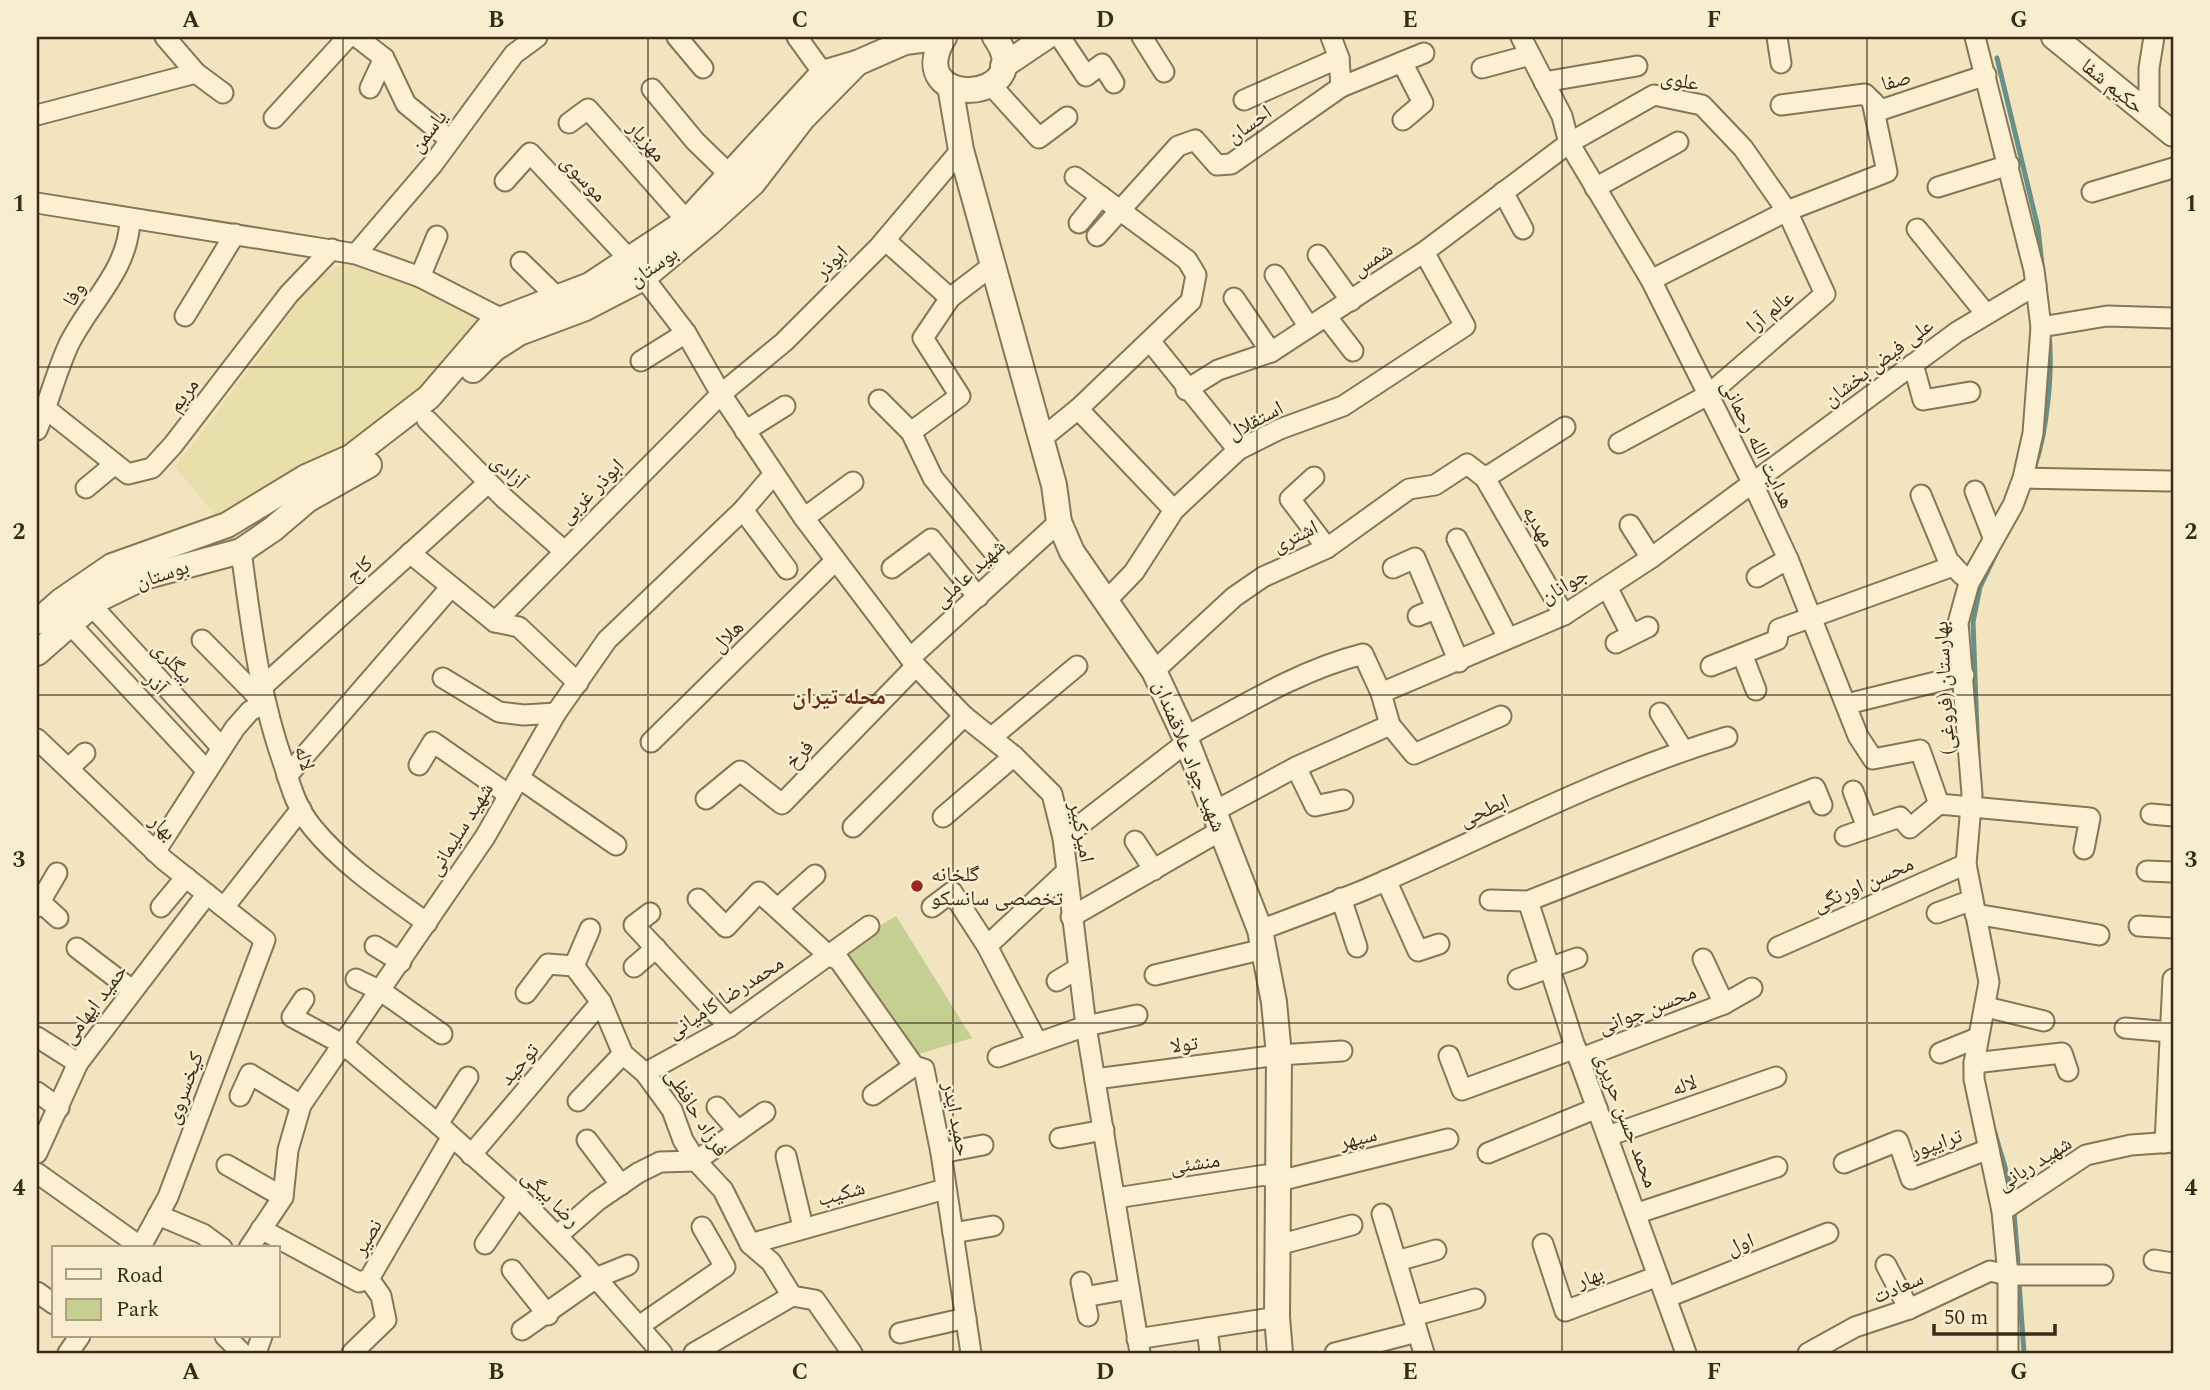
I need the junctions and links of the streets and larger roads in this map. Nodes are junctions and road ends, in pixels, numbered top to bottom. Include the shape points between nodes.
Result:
1 (165, 37) edge
2 (348, 37) edge
3 (537, 37) edge
4 (677, 37) edge
5 (797, 37) edge
6 (944, 37) edge
7 (1030, 37) edge
8 (1046, 37) edge
9 (1060, 37) edge
10 (1142, 37) edge
11 (1331, 37) edge
12 (1521, 37) edge
13 (1777, 37) edge
14 (1975, 37) edge
15 (2053, 37) edge
16 (2154, 37) edge
17 (905, 42) junction
18 (372, 44) edge
19 (1424, 53) dead end
20 (1530, 55) junction
21 (1339, 58) junction
22 (1402, 62) junction
23 (858, 63) junction
24 (1782, 63) dead end
25 (994, 64) edge
26 (1637, 66) dead end
27 (703, 68) dead end
28 (1482, 68) dead end
29 (1164, 72) dead end
30 (196, 73) junction
31 (823, 73) junction
32 (1986, 75) junction
33 (944, 77) junction
34 (1114, 82) dead end
35 (1544, 82) junction
36 (1341, 87) junction
37 (370, 88) dead end
38 (652, 89) dead end
39 (223, 93) dead end
40 (1244, 100) dead end
41 (1872, 101) junction
42 (1781, 105) dead end
43 (2149, 115) junction
44 (37, 116) edge
45 (1067, 117) dead end
46 (274, 118) dead end
47 (1403, 120) dead end
48 (569, 123) dead end
49 (2173, 134) edge
50 (450, 140) junction
51 (1678, 142) dead end
52 (1569, 143) junction
53 (961, 150) junction
54 (2009, 165) junction
55 (2173, 168) edge
56 (730, 175) junction
57 (1075, 177) dead end
58 (505, 181) dead end
59 (1938, 187) dead end
60 (1595, 188) junction
61 (1503, 192) junction
62 (2092, 192) dead end
63 (1101, 196) junction
64 (37, 203) edge
65 (1121, 210) junction
66 (1787, 211) junction
67 (130, 220) junction
68 (687, 221) junction
69 (1079, 223) dead end
70 (1523, 229) dead end
71 (1917, 229) dead end
72 (235, 234) junction
73 (437, 236) dead end
74 (1097, 236) dead end
75 (885, 240) junction
76 (332, 249) junction
77 (1424, 252) junction
78 (356, 254) junction
79 (1318, 255) dead end
80 (521, 262) dead end
81 (993, 265) junction
82 (637, 269) junction
83 (1275, 275) dead end
84 (420, 277) junction
85 (1651, 280) junction
86 (2036, 285) junction
87 (558, 298) junction
88 (950, 298) junction
89 (1234, 298) dead end
90 (1350, 301) junction
91 (1986, 314) junction
92 (185, 316) dead end
93 (1326, 316) junction
94 (2173, 318) edge
95 (502, 319) junction
96 (2046, 326) junction
97 (1309, 327) junction
98 (686, 333) junction
99 (1150, 341) junction
100 (1353, 351) dead end
101 (1271, 352) junction
102 (640, 361) dead end
103 (1913, 364) junction
104 (1186, 390) junction
105 (1970, 392) dead end
106 (721, 394) junction
107 (1708, 395) junction
108 (879, 400) dead end
109 (785, 406) dead end
110 (46, 408) junction
111 (1078, 409) junction
112 (427, 420) junction
113 (1565, 427) dead end
114 (37, 430) edge
115 (745, 430) junction
116 (911, 432) junction
117 (1041, 439) junction
118 (1619, 443) dead end
119 (1238, 450) junction
120 (115, 464) junction
121 (1467, 464) joint
122 (774, 474) junction
123 (1314, 477) dead end
124 (1485, 478) junction
125 (2030, 479) junction
126 (2169, 481) dead end
127 (853, 482) dead end
128 (488, 483) junction
129 (1753, 484) junction
130 (86, 488) dead end
131 (1975, 491) dead end
132 (1922, 495) dead end
133 (743, 510) junction
134 (1174, 510) junction
135 (804, 518) junction
136 (1059, 522) junction
137 (1629, 525) dead end
138 (1993, 537) junction
139 (1457, 540) dead end
140 (1327, 548) junction
141 (563, 550) junction
142 (241, 551) junction
143 (410, 554) junction
144 (1651, 558) junction
145 (1788, 559) junction
146 (834, 562) junction
147 (1954, 566) junction
148 (892, 568) dead end
149 (1007, 568) junction
150 (1393, 568) dead end
151 (787, 569) dead end
152 (1757, 577) dead end
153 (1969, 583) junction
154 (1607, 587) junction
155 (450, 588) junction
156 (978, 597) junction
157 (1106, 601) junction
158 (92, 606) junction
159 (1564, 615) junction
160 (1810, 618) junction
161 (37, 622) edge
162 (495, 622) junction
163 (71, 625) junction
164 (1632, 635) dead end
165 (1508, 638) junction
166 (202, 640) dead end
167 (37, 653) edge
168 (1742, 654) junction
169 (913, 662) junction
170 (1459, 662) junction
171 (1077, 666) dead end
172 (1711, 666) dead end
173 (1154, 671) junction
174 (1964, 675) junction
175 (443, 678) dead end
176 (578, 682) junction
177 (1756, 690) dead end
178 (1381, 693) junction
179 (262, 696) junction
180 (1847, 704) junction
181 (556, 713) junction
182 (1660, 713) dead end
183 (964, 716) junction
184 (1501, 716) dead end
185 (1390, 725) junction
186 (992, 737) junction
187 (1727, 737) dead end
188 (37, 738) edge
189 (1186, 739) junction
190 (651, 742) dead end
191 (222, 748) junction
192 (1683, 750) junction
193 (85, 753) dead end
194 (1014, 756) junction
195 (419, 765) dead end
196 (1296, 767) junction
197 (69, 768) junction
198 (207, 771) junction
199 (287, 776) junction
200 (519, 778) junction
201 (1853, 791) dead end
202 (509, 796) junction
203 (706, 799) dead end
204 (1343, 800) dead end
205 (1939, 804) junction
206 (1822, 805) dead end
207 (300, 809) junction
208 (1976, 809) junction
209 (2151, 814) dead end
210 (2173, 816) edge
211 (943, 817) dead end
212 (1216, 821) junction
213 (853, 827) dead end
214 (1867, 827) junction
215 (1845, 835) dead end
216 (1063, 838) junction
217 (1136, 841) dead end
218 (616, 845) dead end
219 (2084, 849) dead end
220 (155, 852) junction
221 (1966, 864) junction
222 (1154, 870) junction
223 (2147, 871) dead end
224 (1067, 872) junction
225 (2173, 872) edge
226 (57, 873) dead end
227 (815, 875) dead end
228 (186, 877) junction
229 (1386, 880) junction
230 (207, 894) junction
231 (698, 898) dead end
232 (1341, 898) junction
233 (1490, 900) dead end
234 (1528, 901) junction
235 (38, 902) edge
236 (161, 906) dead end
237 (225, 906) junction
238 (932, 907) dead end
239 (778, 908) junction
240 (1978, 911) junction
241 (1937, 912) dead end
242 (1071, 917) junction
243 (58, 918) dead end
244 (642, 919) dead end
245 (427, 923) junction
246 (869, 926) dead end
247 (2140, 926) dead end
248 (2173, 928) edge
249 (590, 929) dead end
250 (2099, 935) dead end
251 (265, 940) joint
252 (1262, 940) junction
253 (1439, 944) dead end
254 (376, 946) dead end
255 (987, 946) junction
256 (1357, 947) dead end
257 (1778, 947) dead end
258 (77, 948) dead end
259 (656, 948) junction
260 (828, 955) junction
261 (1577, 958) dead end
262 (1703, 959) dead end
263 (401, 962) junction
264 (574, 966) junction
265 (634, 967) dead end
266 (1550, 967) junction
267 (1077, 969) junction
268 (1155, 975) dead end
269 (356, 979) dead end
270 (1518, 979) dead end
271 (2173, 979) edge
272 (1057, 981) dead end
273 (1752, 988) dead end
274 (132, 990) junction
275 (381, 991) junction
276 (526, 993) dead end
277 (304, 999) dead end
278 (601, 1002) junction
279 (1724, 1004) junction
280 (1990, 1008) junction
281 (1137, 1015) dead end
282 (2044, 1021) dead end
283 (1086, 1026) junction
284 (729, 1027) junction
285 (2125, 1028) dead end
286 (2170, 1032) junction
287 (442, 1034) dead end
288 (37, 1037) edge
289 (1977, 1038) junction
290 (1037, 1042) junction
291 (344, 1045) junction
292 (1342, 1051) dead end
293 (1940, 1053) dead end
294 (623, 1054) junction
295 (1578, 1054) junction
296 (1279, 1055) junction
297 (1449, 1056) dead end
298 (998, 1057) dead end
299 (1980, 1062) junction
300 (78, 1063) junction
301 (914, 1066) junction
302 (2068, 1071) dead end
303 (645, 1073) junction
304 (468, 1077) dead end
305 (1776, 1077) dead end
306 (1095, 1079) junction
307 (37, 1092) edge
308 (873, 1095) dead end
309 (240, 1096) dead end
310 (578, 1101) dead end
311 (301, 1105) junction
312 (716, 1107) dead end
313 (59, 1108) junction
314 (1597, 1108) junction
315 (765, 1112) dead end
316 (1104, 1130) junction
317 (445, 1131) junction
318 (738, 1131) junction
319 (1608, 1136) junction
320 (1060, 1138) dead end
321 (1448, 1139) dead end
322 (587, 1140) dead end
323 (2169, 1142) edge
324 (983, 1145) dead end
325 (1989, 1149) junction
326 (37, 1153) edge
327 (942, 1153) junction
328 (1488, 1153) dead end
329 (471, 1155) junction
330 (786, 1156) dead end
331 (696, 1161) junction
332 (1844, 1163) dead end
333 (227, 1165) dead end
334 (1777, 1167) dead end
335 (37, 1173) edge
336 (1279, 1181) junction
337 (621, 1185) junction
338 (945, 1189) junction
339 (518, 1196) junction
340 (283, 1197) junction
341 (1116, 1198) junction
342 (2002, 1211) junction
343 (1638, 1213) junction
344 (1382, 1214) dead end
345 (158, 1215) junction
346 (1352, 1225) dead end
347 (993, 1226) dead end
348 (702, 1227) dead end
349 (803, 1227) junction
350 (261, 1229) junction
351 (953, 1233) junction
352 (1828, 1233) dead end
353 (556, 1236) junction
354 (485, 1244) dead end
355 (750, 1244) junction
356 (1542, 1244) dead end
357 (1278, 1245) junction
358 (137, 1246) edge
359 (141, 1246) edge
360 (219, 1246) edge
361 (250, 1246) edge
362 (1436, 1250) dead end
363 (1397, 1261) junction
364 (628, 1265) dead end
365 (1886, 1265) dead end
366 (512, 1270) dead end
367 (2008, 1275) junction
368 (2103, 1275) dead end
369 (1658, 1276) junction
370 (596, 1278) junction
371 (369, 1279) junction
372 (1129, 1289) junction
373 (37, 1292) edge
374 (792, 1296) junction
375 (1668, 1297) junction
376 (1085, 1298) dead end
377 (1475, 1299) dead end
378 (52, 1303) edge
379 (1909, 1309) junction
380 (548, 1315) junction
381 (1276, 1317) junction
382 (965, 1318) junction
383 (1415, 1324) junction
384 (639, 1326) junction
385 (1207, 1328) junction
386 (522, 1330) dead end
387 (900, 1333) dead end
388 (79, 1338) edge
389 (227, 1338) edge
390 (1139, 1346) edge
391 (68, 1353) edge
392 (242, 1353) edge
393 (352, 1353) edge
394 (662, 1353) edge
395 (694, 1353) edge
396 (852, 1353) edge
397 (971, 1353) edge
398 (1210, 1353) edge
399 (1280, 1353) edge
400 (1335, 1353) edge
401 (1424, 1353) edge
402 (1686, 1353) edge
403 (1808, 1353) edge
404 (2008, 1353) edge

1 - 30 street
2 - 46 street
3 - 50 street, یاسمن via 514,54
4 - 27 street
5 - 31 street
6 - 17 street
6 - 33 street, شهید جواد علاقمندان via 939,46
7 - 25 street
8 - 25 street
9 - 34 street via 1086,76 1102,64
10 - 29 street
11 - 21 street
12 - 20 street, هدایت الله رحمانی
13 - 24 street
14 - 32 street, بهارستان (فروغی)
15 - 43 street, حکیم شفا
16 - 43 street
17 - 23 street
17 - 33 street
18 - 37 street
18 - 50 street via 406,104
19 - 22 street
20 - 28 street
20 - 35 street, هدایت الله رحمانی
21 - 36 street
21 - 40 street
22 - 36 street
22 - 47 street via 1423,103
23 - 31 street
23 - 82 street, بوستان via 803,118 753,183 709,223
25 - 33 street via 960,91
25 - 45 street via 1038,138
25 - 53 street
26 - 35 street
30 - 39 street
30 - 44 street
31 - 56 street, بوستان
32 - 41 street, صفا via 1881,110
32 - 54 street, بهارستان (فروغی)
33 - 53 street, شهید جواد علاقمندان
35 - 52 street, هدایت الله رحمانی via 1562,116
36 - 65 street, احسان via 1231,164 1217,165 1195,140 1178,146
38 - 56 street
41 - 42 street, صفا via 1865,94
41 - 66 street via 1887,172
43 - 49 street, حکیم شفا
48 - 68 street, مهزیار via 588,109
50 - 78 street, یاسمن
51 - 60 street
52 - 60 street, هدایت الله رحمانی
52 - 61 street, شمس
52 - 66 street, علوی via 1654,95 1702,105 1743,148
53 - 75 street, ابوذر
53 - 81 street, شهید جواد علاقمندان
54 - 59 street
54 - 86 street, بهارستان (فروغی)
55 - 62 street
56 - 68 street, بوستان
57 - 63 street
58 - 82 street, موسوی via 530,153
60 - 85 street, هدایت الله رحمانی
61 - 70 street
61 - 77 street, شمس
63 - 65 street
63 - 69 street
64 - 67 street
65 - 74 street
65 - 99 street via 1187,260 1196,275 1191,301
66 - 85 street
66 - 107 street, عالم آرا via 1825,294
67 - 72 street
67 - 110 street, وفا via 122,262 69,345
68 - 82 street, بوستان via 651,243
71 - 91 street
72 - 76 street
72 - 92 street
73 - 84 street
75 - 88 street
75 - 106 street, ابوذر via 784,342
76 - 78 street
76 - 120 street, مریم via 289,294 152,468 128,474
77 - 90 street, شمس
77 - 119 street, استقلال via 1465,326 1343,406
78 - 84 street
79 - 90 street
80 - 87 street
81 - 88 street
81 - 117 street, شهید جواد علاقمندان
82 - 87 street, بوستان
82 - 98 street, امیرکبیر
82 - 112 street, بوستان via 583,309 519,333 494,349
83 - 97 street
84 - 95 street
85 - 107 street, هدایت الله رحمانی
86 - 91 street, علی فیض بخشان
86 - 96 street, بهارستان (فروغی)
87 - 95 street, بوستان
88 - 116 street via 923,338 960,396
89 - 101 street
90 - 93 street, شمس
91 - 103 street, علی فیض بخشان
93 - 97 street, شمس
93 - 100 street
94 - 96 street via 2107,316
95 - 161 street, بوستان via 489,327 429,397 351,457 306,477 227,525 112,566
96 - 125 street, بهارستان (فروغی)
97 - 101 street, شمس
98 - 102 street
98 - 106 street, امیرکبیر
99 - 104 street
99 - 111 street
101 - 104 street, شمس via 1218,370
103 - 105 street via 1923,400
103 - 129 street, علی فیض بخشان
104 - 119 street
106 - 115 street, امیرکبیر
106 - 141 street, ابوذر غربی
107 - 118 street
107 - 129 street, هدایت الله رحمانی
108 - 116 street
109 - 115 street
110 - 114 street, وفا
110 - 120 street, مریم
111 - 117 street
111 - 134 street
112 - 128 street, آزادی
112 - 142 street, بوستان via 373,462 307,500
113 - 124 street
115 - 122 street, امیرکبیر
116 - 149 street via 933,478
117 - 136 street, شهید جواد علاقمندان
119 - 134 street, استقلال
120 - 130 street
121 - 124 street, مهدیه
121 - 140 street, اشتری via 1434,485 1409,489
122 - 133 street, شهید سلیمانی
122 - 135 street, امیرکبیر
123 - 140 street via 1290,499
124 - 159 street, مهدیه
125 - 126 street
125 - 138 street, بهارستان (فروغی)
127 - 135 street
128 - 141 street, آزادی
128 - 143 street, کاج
129 - 144 street, جوانان
129 - 145 street, هدایت الله رحمانی
131 - 138 street
132 - 147 street
133 - 151 street
133 - 176 street, شهید سلیمانی via 607,639
134 - 157 street, استقلال via 1134,572
135 - 146 street, امیرکبیر
136 - 149 street, شهید عاملی
136 - 157 street, شهید جواد علاقمندان via 1072,552
137 - 144 street
138 - 153 street, بهارستان (فروغی)
139 - 165 street
140 - 173 street, اشتری via 1253,584
141 - 162 street, ابوذر غربی
142 - 158 street, بوستان via 144,577
142 - 179 street, لاله
143 - 155 street
143 - 179 street, کاج
144 - 154 street, جوانان
145 - 152 street
145 - 160 street, هدایت الله رحمانی
146 - 169 street, امیرکبیر
146 - 190 street, هلال
147 - 153 street
147 - 160 street
148 - 156 street via 931,540
149 - 156 street, شهید عاملی
150 - 170 street via 1415,558 1426,613
153 - 174 street, بهارستان (فروغی) via 1958,623
154 - 159 street, جوانان
154 - 164 street
155 - 162 street
155 - 199 street
156 - 169 street, شهید عاملی
157 - 173 street, شهید جواد علاقمندان
158 - 163 street, بوستان
158 - 191 street, بیگلری
159 - 165 street, جوانان
160 - 168 street via 1779,629 1777,639
160 - 180 street, هدایت الله رحمانی
162 - 176 street via 519,627
163 - 167 street, بوستان
163 - 198 street, آذر
165 - 170 street, جوانان
166 - 179 street
168 - 172 street
168 - 177 street
169 - 183 street, امیرکبیر
169 - 203 street, فرخ via 782,804 740,771
170 - 178 street, جوانان
171 - 186 street
173 - 189 street, شهید جواد علاقمندان
174 - 180 street
174 - 208 street, بهارستان (فروغی)
175 - 181 street via 499,712
176 - 181 street, شهید سلیمانی
178 - 185 street
178 - 189 street via 1363,654 1263,694
179 - 191 street, کاج
179 - 199 street, لاله
180 - 205 street, هدایت الله رحمانی via 1858,736 1873,759 1920,750
181 - 200 street, شهید سلیمانی
182 - 192 street
183 - 186 street, امیرکبیر
183 - 213 street
184 - 185 street via 1413,754
185 - 196 street
186 - 194 street, امیرکبیر
187 - 192 street, ابطحی
188 - 197 street, بهار
189 - 212 street, شهید جواد علاقمندان
189 - 216 street
191 - 198 street, کاج
192 - 229 street, ابطحی
193 - 197 street
194 - 211 street
194 - 216 street, امیرکبیر via 1052,794
195 - 202 street via 433,743
196 - 204 street via 1315,806
196 - 212 street
197 - 220 street, بهار
198 - 220 street, کاج
199 - 207 street, لاله
200 - 202 street, شهید سلیمانی
200 - 218 street
201 - 214 street
202 - 245 street, شهید سلیمانی
205 - 208 street
205 - 214 street via 1910,828 1900,817
206 - 234 street via 1815,788
207 - 237 street
207 - 245 street, لاله via 339,857
208 - 219 street via 2090,818
208 - 221 street, بهارستان (فروغی)
209 - 210 street
212 - 222 street
212 - 252 street, شهید جواد علاقمندان
214 - 215 street
216 - 224 street, امیرکبیر
217 - 222 street
220 - 228 street, بهار
221 - 240 street, بهارستان (فروغی)
221 - 257 street, محسن اورنگی
222 - 242 street
223 - 225 street
224 - 242 street, امیرکبیر
224 - 255 street
226 - 235 street
227 - 239 street
228 - 230 street, بهار
228 - 236 street
229 - 232 street, ابطحی
229 - 253 street via 1418,951
230 - 237 street, بهار
230 - 274 street, حمید ایهامی
231 - 239 street via 726,926 759,892
232 - 252 street, ابطحی
232 - 256 street
233 - 234 street
234 - 266 street, محمد حسن حریری
235 - 243 street
237 - 251 street, بهار
238 - 255 street via 952,892
239 - 260 street, حمید ایدر
240 - 241 street
240 - 250 street
240 - 280 street, بهارستان (فروغی)
242 - 267 street, امیرکبیر
244 - 259 street
245 - 263 street, شهید سلیمانی
246 - 260 street, محمدرضا کامیانی
247 - 248 street
249 - 264 street
251 - 345 street, کیخسروی
252 - 268 street, ابطحی
252 - 296 street, شهید جواد علاقمندان
254 - 263 street
255 - 290 street
258 - 274 street
259 - 265 street
259 - 284 street
260 - 284 street, محمدرضا کامیانی
260 - 301 street, حمید ایدر via 839,960
261 - 266 street
262 - 279 street, محسن جوانی
263 - 275 street, شهید سلیمانی
264 - 276 street via 548,964
264 - 278 street, فرزاد حافظی
266 - 270 street
266 - 295 street, محمد حسن حریری
267 - 272 street
267 - 283 street, امیرکبیر
269 - 275 street
271 - 286 street
273 - 279 street
274 - 300 street, حمید ایهامی
275 - 287 street
275 - 291 street, شهید سلیمانی
277 - 291 street, رضا بیگی via 292,1017
278 - 294 street, فرزاد حافظی
278 - 329 street, توحید
279 - 295 street, محسن جوانی
280 - 282 street
280 - 289 street, بهارستان (فروغی)
281 - 283 street
283 - 290 street
283 - 306 street, امیرکبیر
284 - 303 street, محمدرضا کامیانی
285 - 286 street
286 - 323 street
288 - 300 street
289 - 293 street
289 - 299 street, بهارستان (فروغی)
290 - 298 street
291 - 311 street, شهید سلیمانی
291 - 317 street, رضا بیگی
292 - 296 street, تولا
294 - 303 street, فرزاد حافظی
294 - 310 street
295 - 297 street, محسن جوانی via 1462,1090
295 - 314 street, محمد حسن حریری
296 - 306 street, تولا
296 - 336 street, شهید جواد علاقمندان
299 - 302 street via 2062,1053
299 - 325 street, بهارستان (فروغی)
300 - 313 street, حمید ایهامی
301 - 308 street
301 - 327 street, حمید ایدر via 924,1069
303 - 331 street, فرزاد حافظی via 673,1110
304 - 317 street
305 - 319 street, لاله
306 - 316 street, امیرکبیر
307 - 313 street
309 - 311 street via 250,1074
311 - 340 street, شهید سلیمانی via 288,1150
312 - 318 street
313 - 326 street, حمید ایهامی
314 - 319 street, محمد حسن حریری
314 - 328 street
315 - 318 street
316 - 320 street
316 - 341 street, امیرکبیر
317 - 329 street, رضا بیگی
317 - 371 street, نصیر
318 - 331 street
319 - 343 street, محمد حسن حریری
321 - 336 street, سپهر
322 - 337 street
323 - 342 street, شهید ربانی via 2086,1155
324 - 327 street
325 - 332 street, ترایپور via 1911,1180 1898,1141
325 - 342 street, بهارستان (فروغی)
327 - 338 street, حمید ایدر
329 - 339 street, رضا بیگی
330 - 349 street
331 - 337 street via 660,1162
331 - 355 street, فرزاد حافظی via 723,1190
333 - 340 street
334 - 343 street
335 - 358 street
336 - 341 street, منشئی via 1265,1175
336 - 357 street, شهید جواد علاقمندان
337 - 353 street
338 - 349 street, شکیب
338 - 351 street, حمید ایدر
339 - 353 street, رضا بیگی
339 - 354 street
340 - 350 street, شهید سلیمانی
341 - 372 street, امیرکبیر
342 - 367 street, بهارستان (فروغی)
343 - 369 street, محمد حسن حریری
344 - 363 street
345 - 359 street, کیخسروی
345 - 360 street
346 - 357 street
347 - 351 street
348 - 384 street via 725,1267
349 - 355 street, شکیب
350 - 361 street, شهید سلیمانی
350 - 371 street via 359,1282
351 - 382 street, حمید ایدر
352 - 375 street, اول
353 - 370 street, رضا بیگی
355 - 374 street, فرزاد حافظی via 771,1262
356 - 369 street, بهار via 1565,1311
357 - 381 street, شهید جواد علاقمندان
362 - 363 street
363 - 383 street
364 - 370 street
365 - 379 street
366 - 380 street
367 - 368 street, سعادت
367 - 379 street, سعادت via 1990,1271
367 - 404 street, بهارستان (فروغی)
369 - 375 street, محمد حسن حریری
370 - 380 street
370 - 384 street, رضا بیگی
371 - 393 street, نصیر via 381,1296 386,1320
372 - 376 street
372 - 390 street, امیرکبیر
373 - 378 street
374 - 395 street
374 - 396 street via 815,1300
375 - 402 street, محمد حسن حریری
377 - 383 street
379 - 403 street, سعادت via 1855,1327
380 - 386 street
381 - 385 street
381 - 399 street, شهید جواد علاقمندان
382 - 387 street
382 - 397 street, حمید ایدر
383 - 400 street
383 - 401 street
384 - 394 street, رضا بیگی
385 - 390 street
385 - 398 street
388 - 391 street
389 - 392 street

